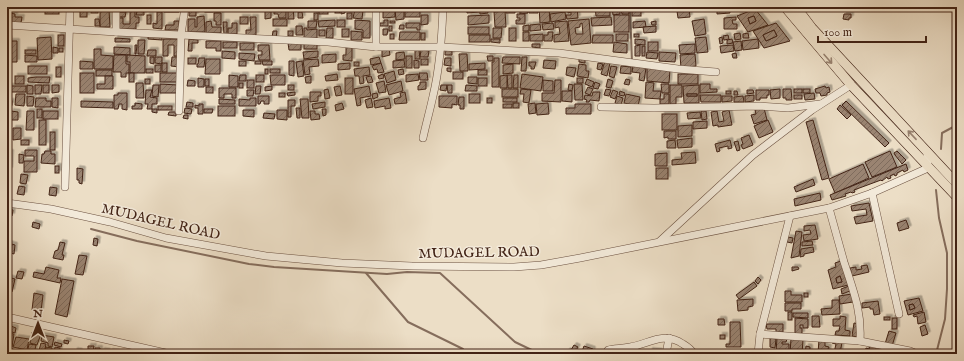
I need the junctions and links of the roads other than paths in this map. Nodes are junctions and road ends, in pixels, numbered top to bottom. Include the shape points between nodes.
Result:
1 (70, 7) edge
2 (116, 7) edge
3 (185, 7) edge
4 (376, 7) edge
5 (452, 7) edge
6 (785, 7) edge
7 (796, 7) edge
8 (443, 8) edge
9 (7, 25) edge
10 (70, 29) junction
11 (116, 32) junction
12 (181, 35) junction
13 (376, 46) junction
14 (442, 46) junction
15 (716, 72) dead end
16 (851, 85) junction
17 (821, 104) junction
18 (601, 107) dead end
19 (179, 111) dead end
20 (423, 138) dead end
21 (927, 151) junction
22 (928, 168) junction
23 (957, 184) edge
24 (65, 187) dead end
25 (872, 193) junction
26 (957, 197) edge
27 (7, 203) edge
28 (830, 208) junction
29 (790, 216) junction
30 (660, 242) junction
31 (899, 314) dead end
32 (7, 317) edge
33 (760, 334) junction
34 (669, 338) junction
35 (860, 341) junction
36 (170, 354) edge
37 (608, 354) edge
38 (666, 354) edge
39 (694, 354) edge
40 (699, 354) edge
41 (710, 354) edge
42 (758, 354) edge
43 (917, 354) edge

1 - 10 street
2 - 11 street
3 - 12 street
4 - 13 street
5 - 8 street
6 -> 16 main road
21 -> 7 main road via 812,28
8 - 14 street
9 - 10 street
10 - 11 street
10 - 24 street
11 - 12 street
12 - 13 street
12 - 19 street
13 - 14 street
14 - 15 street via 559,53
14 - 20 street
16 - 17 street
16 - 22 main road
17 - 18 street via 788,108
17 - 30 street via 753,155
21 - 22 street
21 - 23 main road
22 - 25 street, MUDAGEL ROAD
22 - 26 main road
25 - 28 street, MUDAGEL ROAD
25 - 31 street
27 - 30 street, MUDAGEL ROAD via 51,209 196,244 266,256 342,263 532,266
28 - 29 street, MUDAGEL ROAD
28 - 35 street via 858,304
29 - 30 street, MUDAGEL ROAD
29 - 33 street
32 - 36 street
33 - 35 street
33 - 42 street
34 - 37 street via 658,338 630,347 608,350
34 - 38 street
34 - 39 street via 678,340
35 - 43 street
40 - 41 street

